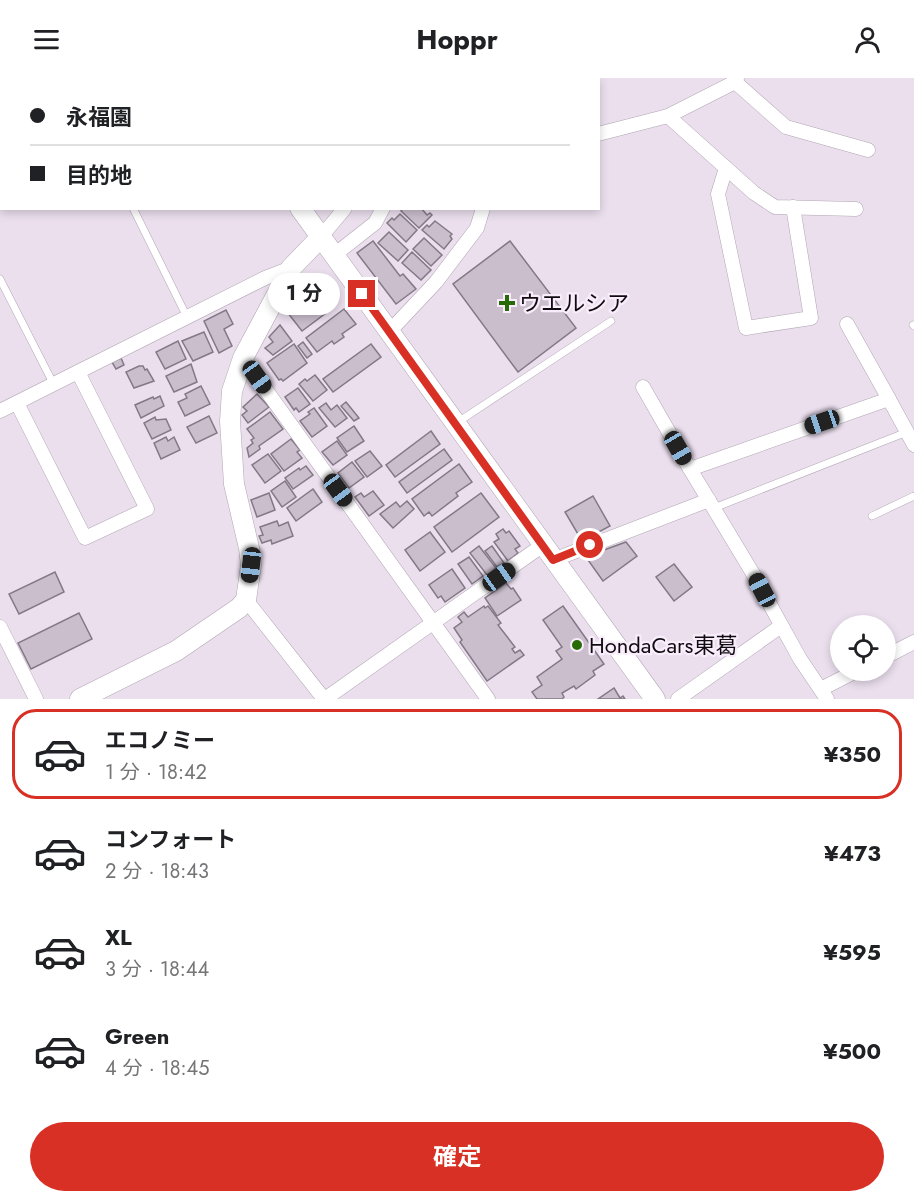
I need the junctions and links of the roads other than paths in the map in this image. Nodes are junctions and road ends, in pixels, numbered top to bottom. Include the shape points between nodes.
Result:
1 (736, 80) edge
2 (668, 116) junction
3 (600, 133) edge
4 (868, 150) dead end
5 (726, 168) junction
6 (793, 207) junction
7 (855, 209) dead end
8 (134, 210) edge
9 (301, 210) edge
10 (343, 210) edge
11 (382, 210) edge
12 (482, 210) edge
13 (320, 238) junction
14 (333, 256) junction
15 (291, 268) junction
16 (0, 279) edge
17 (187, 317) junction
18 (611, 321) dead end
19 (847, 324) dead end
20 (389, 332) junction
21 (243, 358) junction
22 (78, 372) junction
23 (54, 385) junction
24 (643, 387) dead end
25 (889, 399) junction
26 (5, 406) edge
27 (455, 424) junction
28 (907, 432) junction
29 (914, 445) edge
30 (690, 469) junction
31 (914, 496) edge
32 (711, 504) junction
33 (872, 516) dead end
34 (548, 552) junction
35 (246, 600) junction
36 (434, 623) junction
37 (781, 626) junction
38 (0, 627) edge
39 (914, 642) edge
40 (896, 651) edge
41 (842, 681) edge
42 (824, 694) edge
43 (36, 699) edge
44 (80, 699) edge
45 (324, 699) edge
46 (488, 699) edge
47 (655, 699) edge
48 (678, 699) edge

1 - 2 street
1 - 4 street via 786,127
2 - 3 street
2 - 5 street
5 - 6 street via 775,207
5 - 6 street via 718,194 746,328 811,318
6 - 7 street
8 - 17 lane
9 - 13 street
10 - 13 street
11 - 14 street via 375,223
12 - 20 street via 477,228 436,282
13 - 14 street
13 - 15 street
14 - 20 street
15 - 17 street
15 - 21 street
16 - 23 lane
17 - 22 street
18 - 27 lane
19 - 25 street
20 - 27 street
21 - 35 street via 232,391 230,421 234,484 251,565
21 - 36 street
22 - 23 street
22 - 26 street via 147,509 85,538
23 - 26 street
24 - 30 street
25 - 28 street
25 - 30 street
27 - 34 street
28 - 29 street
28 - 32 lane
30 - 32 street
31 - 33 lane
32 - 34 street
32 - 37 street
34 - 36 street
34 - 47 street
35 - 44 street via 176,651
35 - 45 street
36 - 45 street
36 - 46 street
37 - 42 street
37 - 48 street
38 - 43 street
39 - 40 street
41 - 42 street

